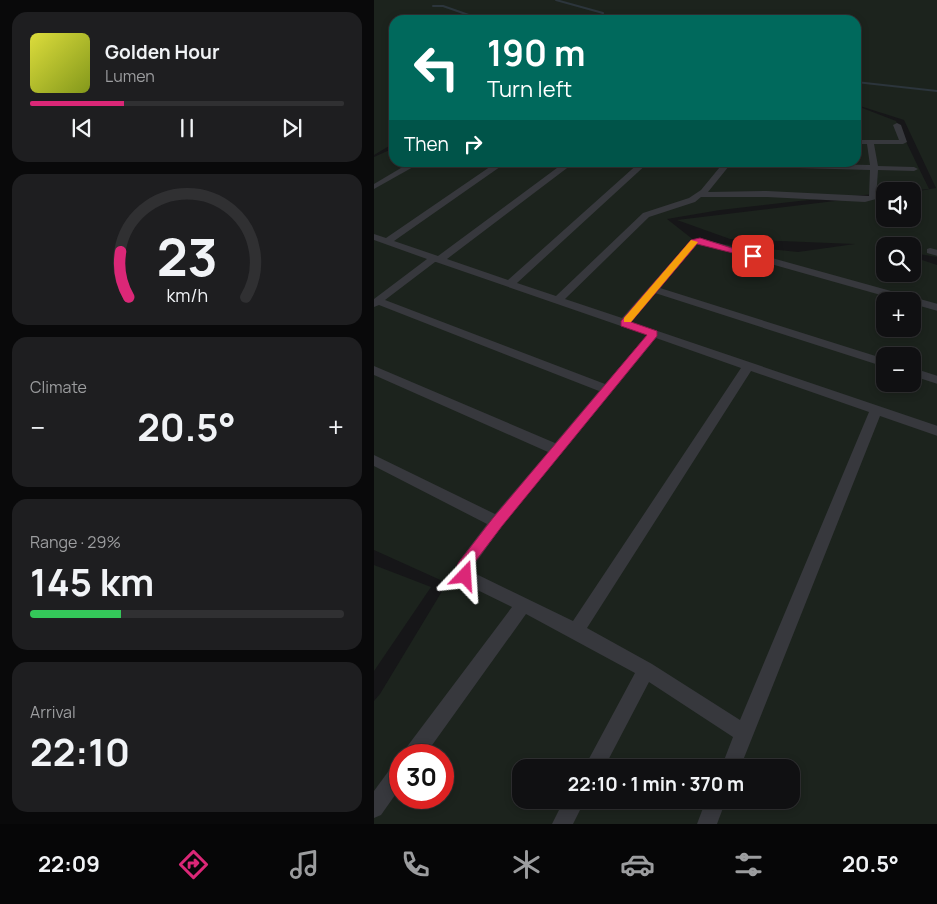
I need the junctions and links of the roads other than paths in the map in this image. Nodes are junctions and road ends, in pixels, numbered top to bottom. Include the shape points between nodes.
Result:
1 (897, 125) dead end
2 (861, 142) edge
3 (870, 142) junction
4 (410, 167) edge
5 (496, 167) edge
6 (564, 167) edge
7 (639, 167) edge
8 (724, 167) edge
9 (845, 167) edge
10 (874, 168) junction
11 (914, 169) dead end
12 (374, 188) edge
13 (700, 195) junction
14 (374, 238) edge
15 (386, 242) junction
16 (437, 259) junction
17 (509, 284) junction
18 (653, 289) junction
19 (881, 292) edge
20 (558, 300) junction
21 (376, 303) edge
22 (921, 303) edge
23 (937, 308) edge
24 (624, 324) junction
25 (654, 333) junction
26 (876, 360) edge
27 (748, 366) junction
28 (374, 370) edge
29 (921, 375) edge
30 (937, 380) edge
31 (607, 390) junction
32 (876, 410) junction
33 (937, 431) edge
34 (557, 450) junction
35 (374, 460) edge
36 (497, 522) junction
37 (523, 605) junction
38 (576, 631) junction
39 (646, 670) junction
40 (743, 733) junction
41 (421, 744) edge
42 (598, 759) edge
43 (733, 759) edge
44 (389, 787) edge
45 (374, 808) edge
46 (570, 809) edge
47 (713, 809) edge
48 (562, 824) edge
49 (707, 824) edge

1 - 3 street via 903,142
2 - 3 street
3 - 10 street
4 - 12 street
5 - 15 street
6 - 16 street
7 - 17 street
8 - 13 street
9 - 10 street
10 - 11 street
10 - 13 street via 873,197 865,199 768,194
13 - 20 street via 646,215
14 - 15 street
15 - 16 street
16 - 17 street
16 - 21 street
17 - 20 street
18 - 19 street via 694,242 700,241
18 - 24 street
18 - 26 street
20 - 24 street
21 - 31 street
22 - 23 street
24 - 25 street
25 - 27 street
25 - 31 street
27 - 32 street
27 - 38 street
28 - 34 street
29 - 30 street
31 - 34 street
32 - 33 street
32 - 40 street
34 - 36 street
35 - 36 street
36 - 37 street via 464,566 465,576
37 - 38 street
37 - 41 street
38 - 39 street
39 - 40 street
39 - 42 street
40 - 43 street
44 - 45 street
46 - 48 street
47 - 49 street

